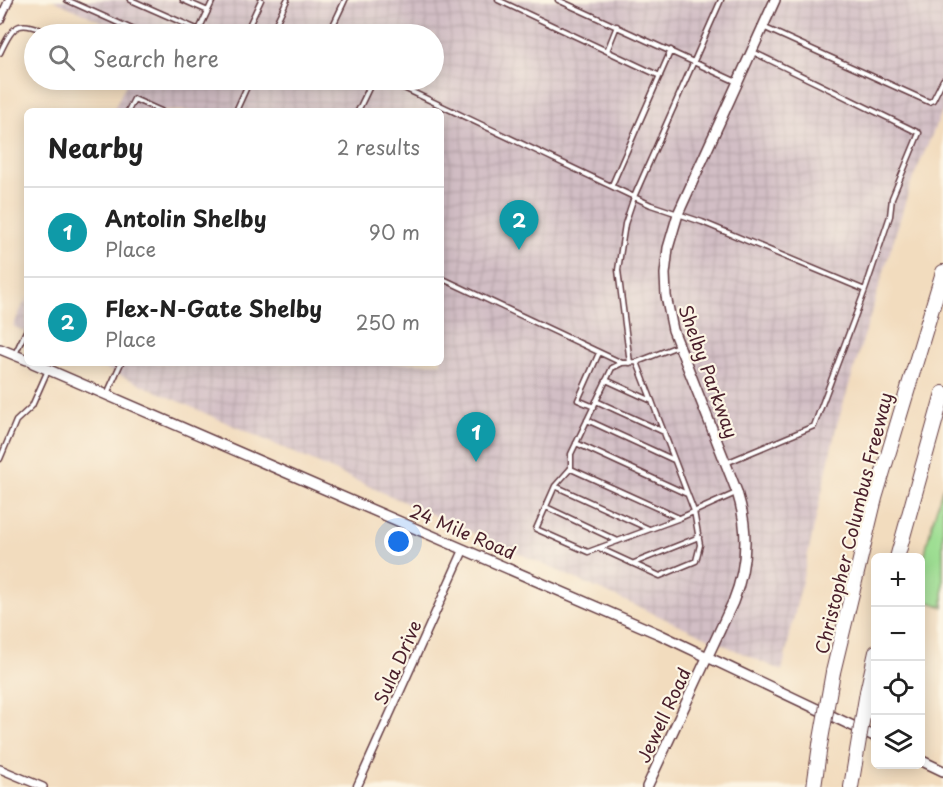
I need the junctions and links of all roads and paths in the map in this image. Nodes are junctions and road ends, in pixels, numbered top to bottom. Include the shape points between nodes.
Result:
1 (9, 0) edge
2 (67, 0) edge
3 (131, 0) edge
4 (183, 0) edge
5 (213, 0) edge
6 (261, 0) edge
7 (287, 0) edge
8 (345, 0) edge
9 (498, 0) edge
10 (558, 0) edge
11 (721, 0) edge
12 (775, 0) edge
13 (506, 2) edge
14 (208, 11) junction
15 (0, 21) edge
16 (24, 24) edge
17 (121, 24) edge
18 (181, 24) edge
19 (202, 24) edge
20 (250, 24) edge
21 (276, 24) edge
22 (334, 24) edge
23 (618, 26) junction
24 (763, 27) junction
25 (671, 50) junction
26 (607, 51) junction
27 (752, 52) junction
28 (0, 53) edge
29 (694, 62) junction
30 (660, 76) junction
31 (943, 80) edge
32 (738, 82) junction
33 (245, 90) edge
34 (368, 90) edge
35 (408, 90) edge
36 (130, 108) edge
37 (154, 108) edge
38 (237, 108) edge
39 (359, 108) edge
40 (612, 185) junction
41 (634, 197) junction
42 (678, 214) junction
43 (943, 272) edge
44 (444, 280) edge
45 (865, 290) junction
46 (24, 336) edge
47 (678, 345) junction
48 (0, 348) edge
49 (599, 353) junction
50 (15, 355) junction
51 (24, 359) edge
52 (637, 362) junction
53 (622, 363) junction
54 (630, 363) junction
55 (41, 366) edge
56 (120, 366) edge
57 (49, 369) junction
58 (606, 380) junction
59 (943, 393) edge
60 (106, 395) junction
61 (597, 401) junction
62 (652, 402) junction
63 (594, 407) junction
64 (587, 420) junction
65 (664, 432) junction
66 (576, 443) junction
67 (0, 459) edge
68 (675, 460) junction
69 (726, 464) junction
70 (571, 468) junction
71 (555, 486) junction
72 (737, 492) junction
73 (687, 494) junction
74 (546, 507) junction
75 (694, 511) junction
76 (680, 518) junction
77 (650, 529) junction
78 (699, 537) junction
79 (618, 541) junction
80 (599, 548) junction
81 (464, 549) junction
82 (898, 553) edge
83 (633, 564) junction
84 (708, 657) junction
85 (874, 661) edge
86 (871, 735) edge
87 (925, 762) edge
88 (0, 769) edge
89 (943, 771) edge
90 (43, 787) edge
91 (357, 787) edge
92 (647, 787) edge
93 (814, 787) edge
94 (852, 787) edge

1 - 15 street
2 - 17 lane
3 - 18 lane
4 - 14 lane
5 - 14 lane
6 - 20 lane
7 - 21 lane
8 - 22 lane
9 - 13 lane
10 - 23 lane
11 - 29 lane
12 - 24 street, Shelby Parkway
13 - 26 lane
14 - 19 lane
16 - 28 lane via 10,31
23 - 25 lane
23 - 26 lane
24 - 27 street, Shelby Parkway
24 - 31 lane via 929,102
25 - 29 lane
25 - 30 lane
26 - 30 lane
27 - 32 street, Shelby Parkway
27 - 45 lane via 919,133 892,198 890,216
29 - 32 lane
29 - 41 lane
30 - 40 lane
32 - 42 street, Shelby Parkway
33 - 38 lane
34 - 39 lane
35 - 40 lane
36 - 37 lane via 134,99
40 - 41 lane
41 - 42 lane
41 - 54 lane via 625,224 618,270
42 - 45 lane
42 - 47 street, Shelby Parkway via 668,248 665,285
43 - 93 highway, Christopher Columbus Freeway, bridge via 881,475 833,672
44 - 49 lane
45 - 69 lane via 814,426
46 - 50 lane
47 - 52 lane
47 - 69 street, Shelby Parkway
48 - 50 street
49 - 53 lane
49 - 63 lane via 578,400
50 - 51 street
52 - 54 lane
52 - 62 lane
53 - 54 lane
53 - 58 lane via 612,368
55 - 57 street, 24 Mile Road
56 - 60 lane
57 - 60 street, 24 Mile Road
57 - 67 lane via 32,406 16,421
58 - 61 lane
58 - 62 lane
59 - 82 highway
60 - 81 street, 24 Mile Road
61 - 63 lane
61 - 65 lane
62 - 65 lane
63 - 64 lane
64 - 66 lane
64 - 68 lane
65 - 68 lane
66 - 70 lane
66 - 73 lane
68 - 73 lane
69 - 72 street, Shelby Parkway
70 - 71 lane
70 - 76 lane
71 - 74 lane
71 - 77 lane
72 - 75 lane
72 - 84 street, Shelby Parkway via 746,529 744,569
73 - 75 lane
74 - 79 lane
74 - 80 lane via 536,529 588,552
75 - 76 lane
75 - 78 lane
76 - 77 lane
77 - 79 lane
78 - 83 lane
78 - 83 lane via 696,561 687,565 660,576
79 - 80 lane
80 - 83 lane
81 - 84 street, 24 Mile Road
81 - 91 street, Sula Drive
84 - 86 street, 24 Mile Road
84 - 92 street, Jewell Road
85 - 94 highway, bridge
87 - 89 street
88 - 90 street

